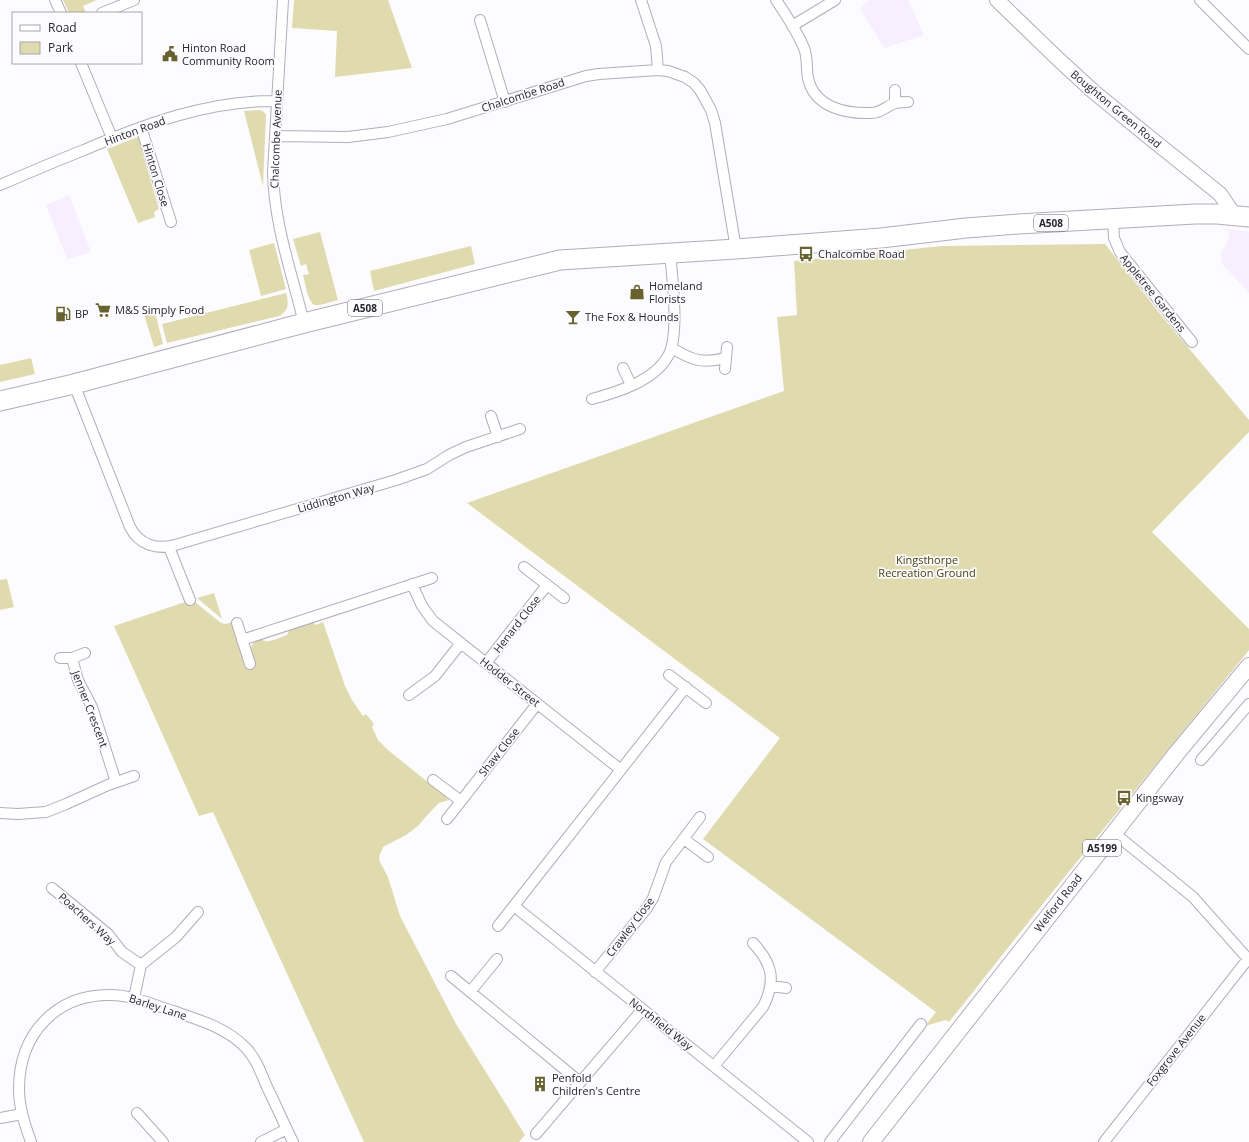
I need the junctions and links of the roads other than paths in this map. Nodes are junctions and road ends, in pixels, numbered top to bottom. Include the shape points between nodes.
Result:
1 (55, 0) edge
2 (134, 0) edge
3 (283, 0) edge
4 (641, 0) edge
5 (776, 0) edge
6 (835, 0) edge
7 (997, 0) edge
8 (1200, 0) edge
9 (61, 12) edge
10 (104, 12) edge
11 (480, 20) dead end
12 (792, 26) junction
13 (1249, 49) edge
14 (81, 64) edge
15 (658, 70) junction
16 (895, 90) dead end
17 (277, 101) junction
18 (505, 102) junction
19 (908, 102) dead end
20 (896, 103) junction
21 (141, 127) junction
22 (275, 136) junction
23 (112, 138) junction
24 (0, 185) edge
25 (1242, 217) edge
26 (1113, 219) junction
27 (171, 222) dead end
28 (736, 249) junction
29 (670, 252) junction
30 (304, 323) junction
31 (1192, 342) dead end
32 (727, 347) dead end
33 (672, 348) junction
34 (623, 368) dead end
35 (74, 384) junction
36 (631, 386) junction
37 (592, 399) dead end
38 (0, 401) edge
39 (491, 416) dead end
40 (520, 430) dead end
41 (498, 437) junction
42 (169, 547) junction
43 (524, 566) dead end
44 (432, 578) dead end
45 (412, 584) junction
46 (548, 585) junction
47 (564, 598) dead end
48 (190, 600) dead end
49 (237, 623) dead end
50 (242, 640) junction
51 (461, 643) junction
52 (85, 653) dead end
53 (60, 658) dead end
54 (72, 658) junction
55 (486, 663) junction
56 (250, 664) dead end
57 (1249, 666) edge
58 (670, 675) dead end
59 (686, 687) junction
60 (409, 695) dead end
61 (706, 703) dead end
62 (537, 704) junction
63 (1249, 704) edge
64 (1201, 760) dead end
65 (621, 770) junction
66 (134, 776) dead end
67 (433, 780) dead end
68 (116, 782) junction
69 (461, 801) junction
70 (0, 813) edge
71 (700, 817) dead end
72 (446, 819) dead end
73 (1114, 833) junction
74 (684, 839) junction
75 (708, 857) dead end
76 (52, 888) dead end
77 (514, 906) junction
78 (198, 912) dead end
79 (498, 926) dead end
80 (753, 943) dead end
81 (497, 959) dead end
82 (1248, 960) edge
83 (141, 965) junction
84 (595, 972) junction
85 (451, 976) dead end
86 (771, 986) junction
87 (786, 988) dead end
88 (470, 992) junction
89 (134, 998) junction
90 (642, 1010) junction
91 (921, 1024) dead end
92 (714, 1066) junction
93 (580, 1082) junction
94 (137, 1113) dead end
95 (22, 1114) junction
96 (0, 1118) edge
97 (286, 1129) junction
98 (536, 1134) dead end
99 (31, 1142) edge
100 (163, 1142) edge
101 (260, 1142) edge
102 (292, 1142) edge
103 (808, 1142) edge
104 (830, 1142) edge
105 (871, 1142) edge
106 (1104, 1142) edge

1 - 9 street
2 - 10 street
3 - 17 street, Chalcombe Avenue
4 - 15 street via 656,46
5 - 12 street
6 - 12 street
7 - 25 street, Boughton Green Road via 1103,100 1220,194
8 - 13 street
11 - 18 street
12 - 20 street via 806,53 811,88 822,102 848,112 872,114
14 - 23 street
15 - 18 street, Chalcombe Road via 586,76
15 - 28 street, Chalcombe Road via 677,73 694,83 711,110
16 - 20 street
17 - 21 street, Hinton Road via 240,102 180,115
17 - 22 street, Chalcombe Avenue
18 - 22 street, Chalcombe Road via 447,119 388,132 348,137
19 - 20 street
21 - 23 street, Hinton Road
21 - 27 street, Hinton Close
22 - 30 street, Chalcombe Avenue via 276,210
23 - 24 street, Hinton Road
25 - 26 highway, A508 via 1201,214
26 - 28 highway, A508 via 966,228
26 - 31 street, Appletree Gardens via 1114,238 1120,252
28 - 29 highway, A508
29 - 30 highway, A508 via 571,258 548,262
29 - 33 street via 674,318
30 - 35 highway, A508
32 - 33 street via 725,364 698,361
33 - 36 street via 655,371
34 - 36 street
35 - 38 highway, A508
35 - 42 street, Liddington Way via 132,531 145,543
36 - 37 street
39 - 41 street
40 - 41 street, Liddington Way
41 - 42 street, Liddington Way via 462,449 427,469 389,482
42 - 48 street
43 - 46 street, Henard Close
44 - 45 street
45 - 50 street
45 - 51 street, Hodder Street via 427,614
46 - 47 street, Henard Close
46 - 55 street, Henard Close
49 - 50 street
50 - 56 street
51 - 55 street, Hodder Street
51 - 60 street via 435,676
52 - 54 street, Jenner Crescent
53 - 54 street, Jenner Crescent
54 - 68 street, Jenner Crescent via 78,680 92,707
55 - 62 street, Hodder Street
57 - 73 main road, Welford Road / A5199
58 - 59 street
59 - 61 street
59 - 65 street
62 - 65 street, Hodder Street
62 - 69 street, Shaw Close
63 - 64 street
65 - 77 street
66 - 68 street
67 - 69 street
68 - 70 street via 46,812
69 - 72 street, Shaw Close
71 - 74 street, Crawley Close
73 - 82 street via 1193,897
73 - 105 main road, Welford Road / A5199
74 - 75 street
74 - 84 street, Crawley Close via 666,862 647,908
76 - 83 street, Poachers Way via 108,934 122,952
77 - 79 street
77 - 84 street, Northfield Way
78 - 83 street via 176,937
80 - 86 street via 764,956 771,976
81 - 88 street
82 - 106 street, Foxgrove Avenue
83 - 89 street
84 - 90 street, Northfield Way
85 - 88 street
86 - 87 street
86 - 92 street via 763,1007
88 - 93 street
89 - 95 street, Barley Lane via 112,995 85,997 72,1001 47,1017 32,1037 22,1063 19,1089
89 - 97 street, Barley Lane via 209,1024 246,1048 258,1066
90 - 92 street, Northfield Way
90 - 93 street
91 - 104 street
92 - 103 street, Northfield Way
93 - 98 street
94 - 100 street
95 - 96 street
95 - 99 street, Barley Lane
97 - 101 street
97 - 102 street, Barley Lane

